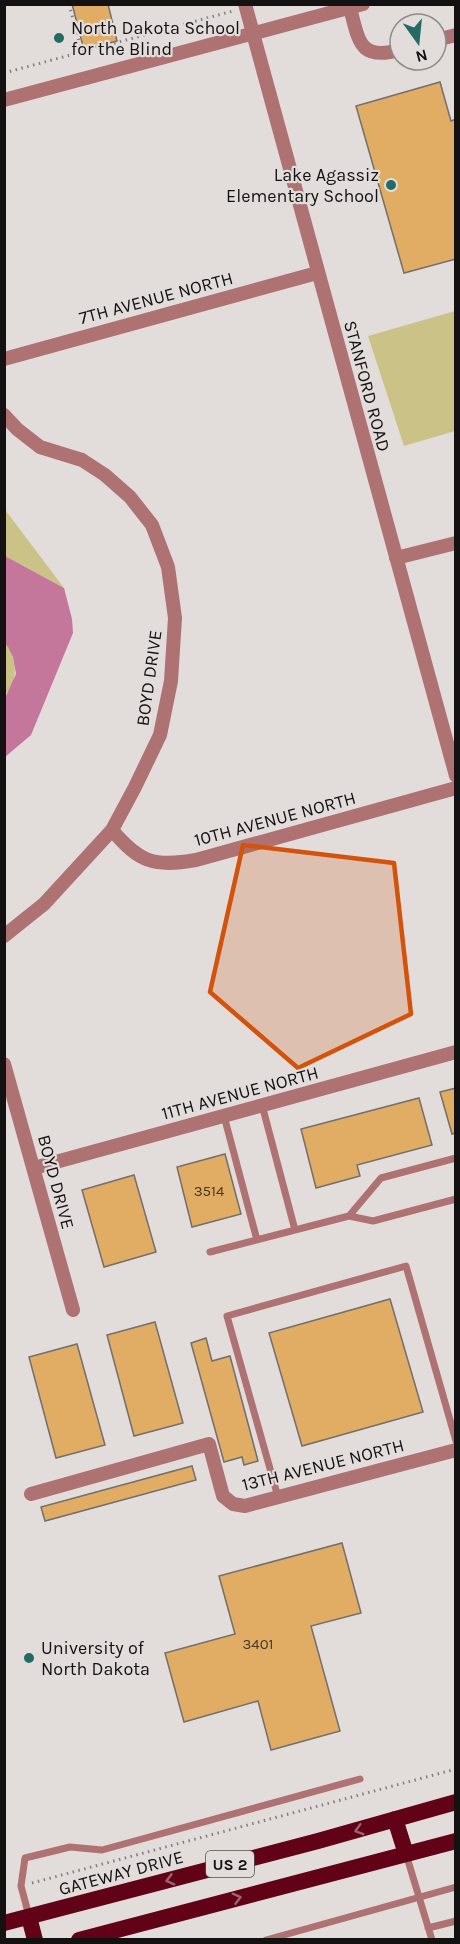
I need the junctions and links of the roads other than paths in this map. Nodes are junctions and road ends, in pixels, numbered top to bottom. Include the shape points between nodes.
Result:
1 (357, 6) edge
2 (239, 8) edge
3 (253, 34) junction
4 (388, 53) edge
5 (4, 100) edge
6 (317, 273) junction
7 (4, 358) edge
8 (4, 415) edge
9 (456, 543) edge
10 (396, 558) junction
11 (456, 776) edge
12 (456, 789) edge
13 (112, 830) junction
14 (4, 936) edge
15 (456, 1052) edge
16 (4, 1064) edge
17 (262, 1105) junction
18 (224, 1116) junction
19 (456, 1158) edge
20 (34, 1168) junction
21 (456, 1199) edge
22 (349, 1216) junction
23 (296, 1230) junction
24 (257, 1240) junction
25 (210, 1252) dead end
26 (72, 1310) dead end
27 (456, 1441) edge
28 (456, 1450) edge
29 (31, 1494) dead end
30 (278, 1497) junction
31 (360, 1779) dead end
32 (456, 1802) edge
33 (395, 1819) junction
34 (456, 1841) edge
35 (406, 1854) junction
36 (456, 1887) edge
37 (419, 1896) junction
38 (29, 1917) junction
39 (456, 1921) edge
40 (4, 1923) edge
41 (428, 1928) junction
42 (35, 1940) edge
43 (79, 1940) edge
44 (266, 1940) edge
45 (432, 1940) edge

1 - 3 street
1 - 4 street via 359,40 368,50 380,55
2 - 3 street, STANFORD ROAD
3 - 5 street
3 - 6 street, STANFORD ROAD
6 - 7 street, 7TH AVENUE NORTH
6 - 10 street, STANFORD ROAD
8 - 13 street, BOYD DRIVE via 40,447 82,460 130,497 152,525 168,567 175,618 171,681 160,735
9 - 10 street
10 - 11 street, STANFORD ROAD
12 - 13 street, 10TH AVENUE NORTH via 173,864 147,861 128,849
13 - 14 street, BOYD DRIVE via 44,904
15 - 17 street, 11TH AVENUE NORTH
16 - 20 street, BOYD DRIVE
17 - 18 street, 11TH AVENUE NORTH
17 - 23 lane
18 - 20 street, 11TH AVENUE NORTH
18 - 24 lane
19 - 22 lane via 381,1178
20 - 26 street, BOYD DRIVE
21 - 22 lane via 373,1221
22 - 23 lane
23 - 24 lane
24 - 25 lane
27 - 30 lane via 406,1266 227,1316
28 - 30 street, 13TH AVENUE NORTH
29 - 30 street, 13TH AVENUE NORTH via 209,1444 223,1496 232,1504 245,1506
31 - 38 lane via 102,1850 70,1847 25,1858 21,1886
32 - 33 highway, GATEWAY DRIVE / US 2
33 - 35 highway
33 -> 38 highway, GATEWAY DRIVE / US 2
34 - 35 highway, US 2
35 - 37 lane
43 -> 35 highway, US 2
36 - 37 lane
37 - 41 lane
37 - 44 lane
38 - 40 highway, GATEWAY DRIVE / US 2
38 - 42 highway
39 - 41 lane
41 - 45 lane

